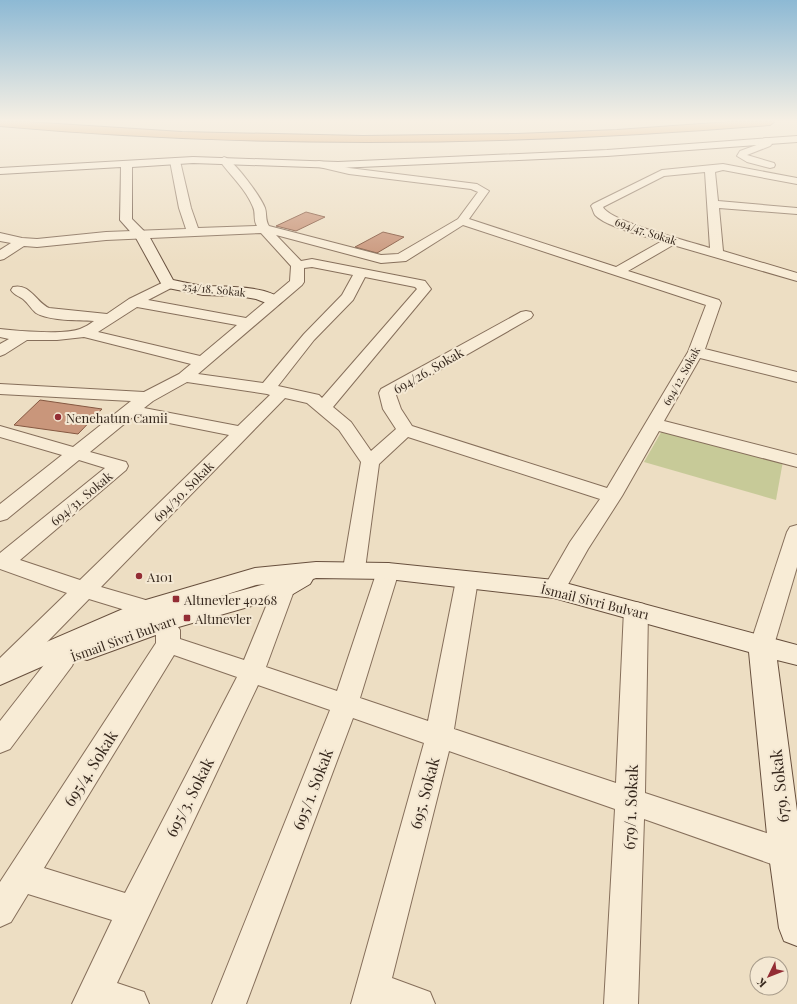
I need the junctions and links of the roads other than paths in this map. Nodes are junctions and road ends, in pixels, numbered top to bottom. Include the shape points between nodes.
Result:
1 (712, 168) edge
2 (34, 169) edge
3 (127, 169) edge
4 (177, 169) edge
5 (232, 169) edge
6 (340, 169) edge
7 (705, 169) edge
8 (728, 169) edge
9 (0, 171) edge
10 (797, 181) edge
11 (713, 204) junction
12 (797, 211) edge
13 (462, 220) junction
14 (266, 229) junction
15 (193, 232) junction
16 (142, 236) junction
17 (0, 237) edge
18 (673, 240) junction
19 (22, 242) junction
20 (717, 254) junction
21 (0, 256) edge
22 (298, 265) junction
23 (618, 271) junction
24 (360, 273) junction
25 (797, 277) edge
26 (168, 284) junction
27 (18, 290) dead end
28 (274, 301) junction
29 (134, 302) junction
30 (526, 315) dead end
31 (107, 318) junction
32 (248, 324) junction
33 (0, 333) edge
34 (85, 333) junction
35 (23, 336) junction
36 (0, 351) edge
37 (696, 352) junction
38 (204, 362) junction
39 (185, 377) junction
40 (797, 377) edge
41 (0, 389) edge
42 (274, 391) junction
43 (146, 397) junction
44 (323, 408) junction
45 (130, 410) junction
46 (654, 424) junction
47 (405, 430) junction
48 (242, 432) junction
49 (5, 437) edge
50 (77, 454) junction
51 (797, 461) edge
52 (370, 462) junction
53 (612, 496) junction
54 (0, 514) edge
55 (797, 532) edge
56 (2, 561) edge
57 (316, 570) junction
58 (354, 570) junction
59 (388, 571) junction
60 (467, 580) junction
61 (284, 588) junction
62 (554, 589) junction
63 (84, 590) junction
64 (636, 610) junction
65 (161, 624) junction
66 (762, 645) junction
67 (797, 655) edge
68 (63, 659) junction
69 (252, 672) junction
70 (0, 678) edge
71 (345, 704) junction
72 (439, 736) junction
73 (0, 741) edge
74 (630, 802) junction
75 (792, 857) edge
76 (22, 877) junction
77 (0, 911) edge
78 (133, 911) junction
79 (797, 928) edge
80 (370, 996) edge
81 (92, 999) edge
82 (132, 1004) edge
83 (229, 1004) edge
84 (418, 1004) edge
85 (621, 1004) edge

1 - 11 street
2 - 9 street
3 - 16 street, 254/18. Sokak via 126,220
4 - 15 street
5 - 14 street via 260,209 261,222
6 - 13 street via 473,186 484,190
7 - 18 street, 694/47. Sokak via 662,174 597,206 600,213 607,218 636,230
8 - 10 street
11 - 12 street
11 - 20 street
13 - 14 street via 401,258 381,259
13 - 23 street, 694/12. Sokak
14 - 15 street
14 - 22 street
15 - 16 street
16 - 19 street
16 - 26 street, 254/18. Sokak
17 - 19 street
18 - 20 street, 694/47. Sokak
18 - 23 street
19 - 21 street
20 - 25 street, 694/47. Sokak
22 - 24 street via 312,263
22 - 28 street via 297,282
23 - 37 street, 694/12. Sokak via 714,303
24 - 42 street, 694/30. Sokak via 348,297 310,337
24 - 44 street via 420,284 424,288
26 - 28 street, 254/18. Sokak via 203,290 239,291
26 - 29 street
27 - 31 street via 44,312
28 - 32 street
29 - 31 street
29 - 32 street
30 - 47 street, 694/26. Sokak via 387,393 392,409
31 - 34 street
32 - 38 street
33 - 35 street
34 - 35 street
34 - 38 street
35 - 36 street
37 - 40 street
37 - 46 street, 694/12. Sokak
38 - 39 street
39 - 42 street
39 - 43 street
41 - 43 street
42 - 44 street via 313,399
42 - 48 street, 694/30. Sokak
43 - 45 street
44 - 52 street via 345,426
45 - 48 street
45 - 50 street
46 - 51 street
46 - 53 street, 694/12. Sokak
47 - 52 street
47 - 53 street
48 - 63 street, 694/30. Sokak
49 - 50 street, 694/31. Sokak
50 - 54 street
50 - 56 street, 694/31. Sokak via 119,466
52 - 58 street
53 - 62 street, 694/12. Sokak
55 - 66 street
56 - 63 street
57 - 58 street, İsmail Sivri Bulvarı
57 - 61 street, İsmail Sivri Bulvarı
57 - 65 street, İsmail Sivri Bulvarı via 256,578
58 - 59 street, İsmail Sivri Bulvarı
59 - 60 street, İsmail Sivri Bulvarı
59 - 71 street, 695/1. Sokak
60 - 62 street, İsmail Sivri Bulvarı
60 - 72 street, 695. Sokak
61 - 65 street, İsmail Sivri Bulvarı
61 - 69 street, 695/3. Sokak
62 - 64 street, İsmail Sivri Bulvarı
63 - 65 street
63 - 70 street, 694/30. Sokak
64 - 66 street, İsmail Sivri Bulvarı
64 - 74 street, 679/1. Sokak
65 - 68 street, İsmail Sivri Bulvarı
65 - 69 street
65 - 70 street, İsmail Sivri Bulvarı
65 - 76 street, 695/4. Sokak
66 - 67 street, İsmail Sivri Bulvarı
66 - 75 street, 679. Sokak
68 - 70 street, İsmail Sivri Bulvarı
68 - 73 street
69 - 71 street
69 - 78 street, 695/3. Sokak
71 - 72 street
71 - 83 street, 695/1. Sokak
72 - 74 street
72 - 80 street, 695. Sokak
74 - 75 street
74 - 85 street, 679/1. Sokak
75 - 79 street, 679. Sokak
76 - 77 street, 695/4. Sokak
76 - 78 street
78 - 81 street, 695/3. Sokak
80 - 84 street
81 - 82 street

